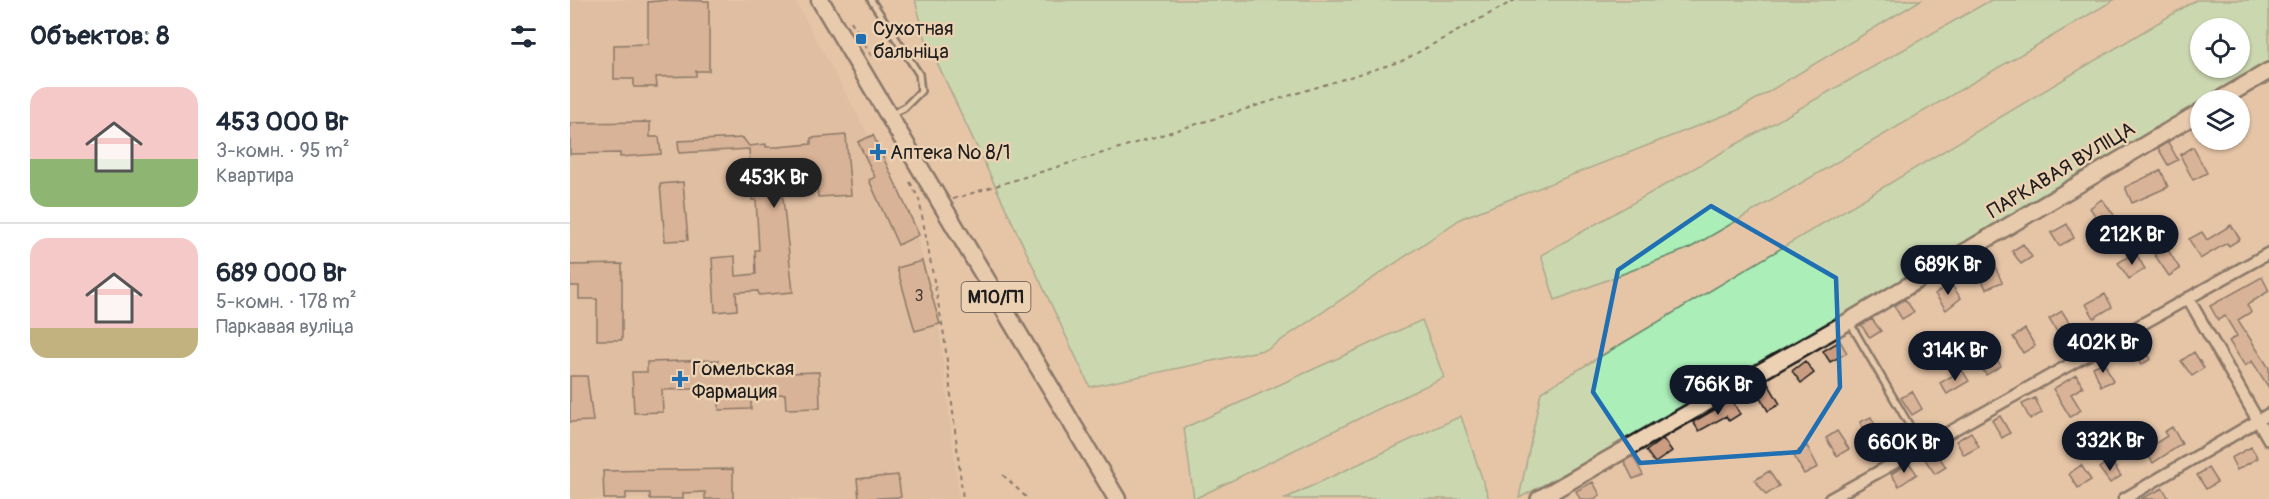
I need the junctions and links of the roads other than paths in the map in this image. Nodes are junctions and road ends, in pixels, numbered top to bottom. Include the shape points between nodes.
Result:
1 (820, 0) edge
2 (871, 0) edge
3 (2269, 71) edge
4 (2236, 90) edge
5 (889, 116) junction
6 (2190, 118) edge
7 (2269, 253) edge
8 (2188, 298) junction
9 (1850, 321) junction
10 (2269, 414) edge
11 (2259, 420) junction
12 (2269, 440) edge
13 (1922, 447) junction
14 (1117, 499) edge
15 (1539, 499) edge
16 (1830, 499) edge
17 (2124, 499) edge

1 - 5 main road, М10/П1
2 - 5 lane via 919,74 921,91
3 - 4 street
5 - 14 main road, М10/П1
6 - 9 street, ПАРКАВАЯ ВУЛІЦА
7 - 8 street
8 - 11 street
8 - 13 street
9 - 13 lane
9 - 15 street, ПАРКАВАЯ ВУЛІЦА
10 - 11 street
11 - 12 street
11 - 17 street
13 - 16 street

